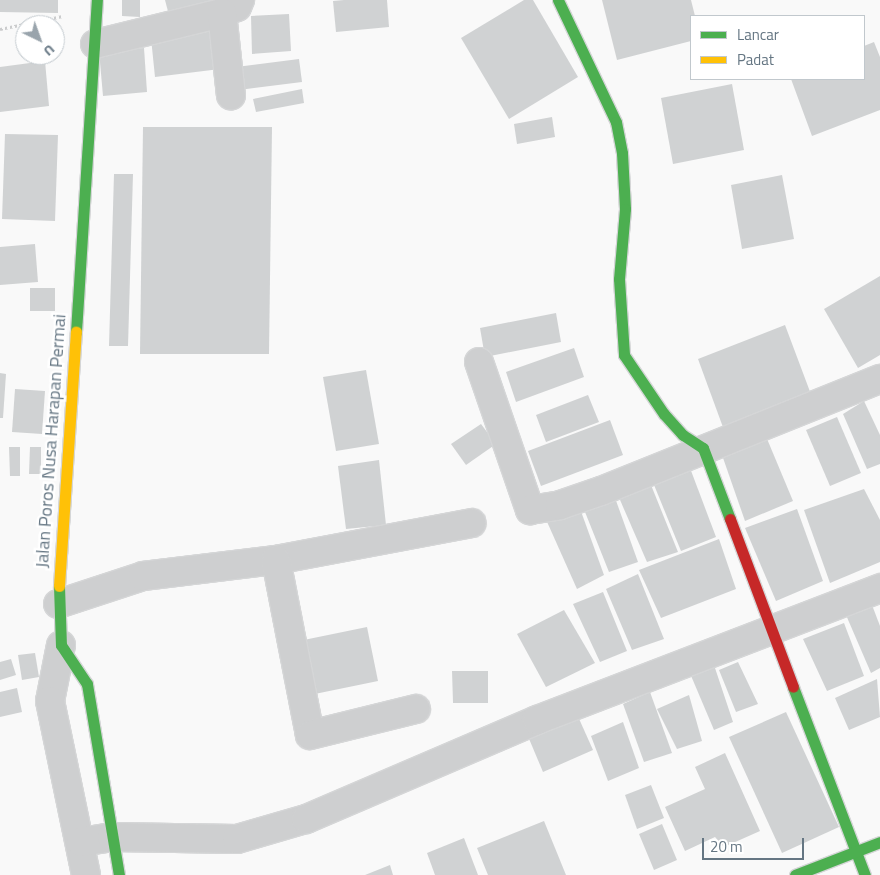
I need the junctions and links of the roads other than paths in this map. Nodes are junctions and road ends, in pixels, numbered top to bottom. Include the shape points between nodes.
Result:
1 (558, 0) edge
2 (96, 5) edge
3 (231, 7) edge
4 (95, 44) junction
5 (231, 96) dead end
6 (479, 362) dead end
7 (880, 379) edge
8 (703, 448) junction
9 (472, 523) dead end
10 (276, 560) junction
11 (880, 588) edge
12 (58, 604) junction
13 (773, 631) junction
14 (61, 645) junction
15 (416, 709) dead end
16 (112, 837) junction
17 (81, 842) junction
18 (880, 842) edge
19 (856, 852) junction
20 (86, 875) edge
21 (119, 875) edge
22 (795, 875) edge
23 (865, 875) edge

1 - 8 street via 616,122 622,153 625,209 619,279 624,355 664,414 683,435
2 - 4 street, Jalan Poros Nusa Harapan Permai
3 - 4 street
3 - 5 street
4 - 12 street, Jalan Poros Nusa Harapan Permai
6 - 8 street via 530,510 560,505 601,491
7 - 8 street
8 - 13 street
9 - 10 street
10 - 12 street via 143,576
10 - 15 street via 310,734
11 - 13 street
12 - 14 street, Jalan Poros Nusa Harapan Permai
13 - 16 street via 537,720 306,819 237,839
13 - 19 street
14 - 16 street, Jalan Poros Nusa Harapan Permai via 87,684
14 - 17 street via 50,701
16 - 17 street
16 - 21 street, Jalan Poros Nusa Harapan Permai
17 - 20 street
18 - 19 street
19 - 22 street
19 - 23 street

